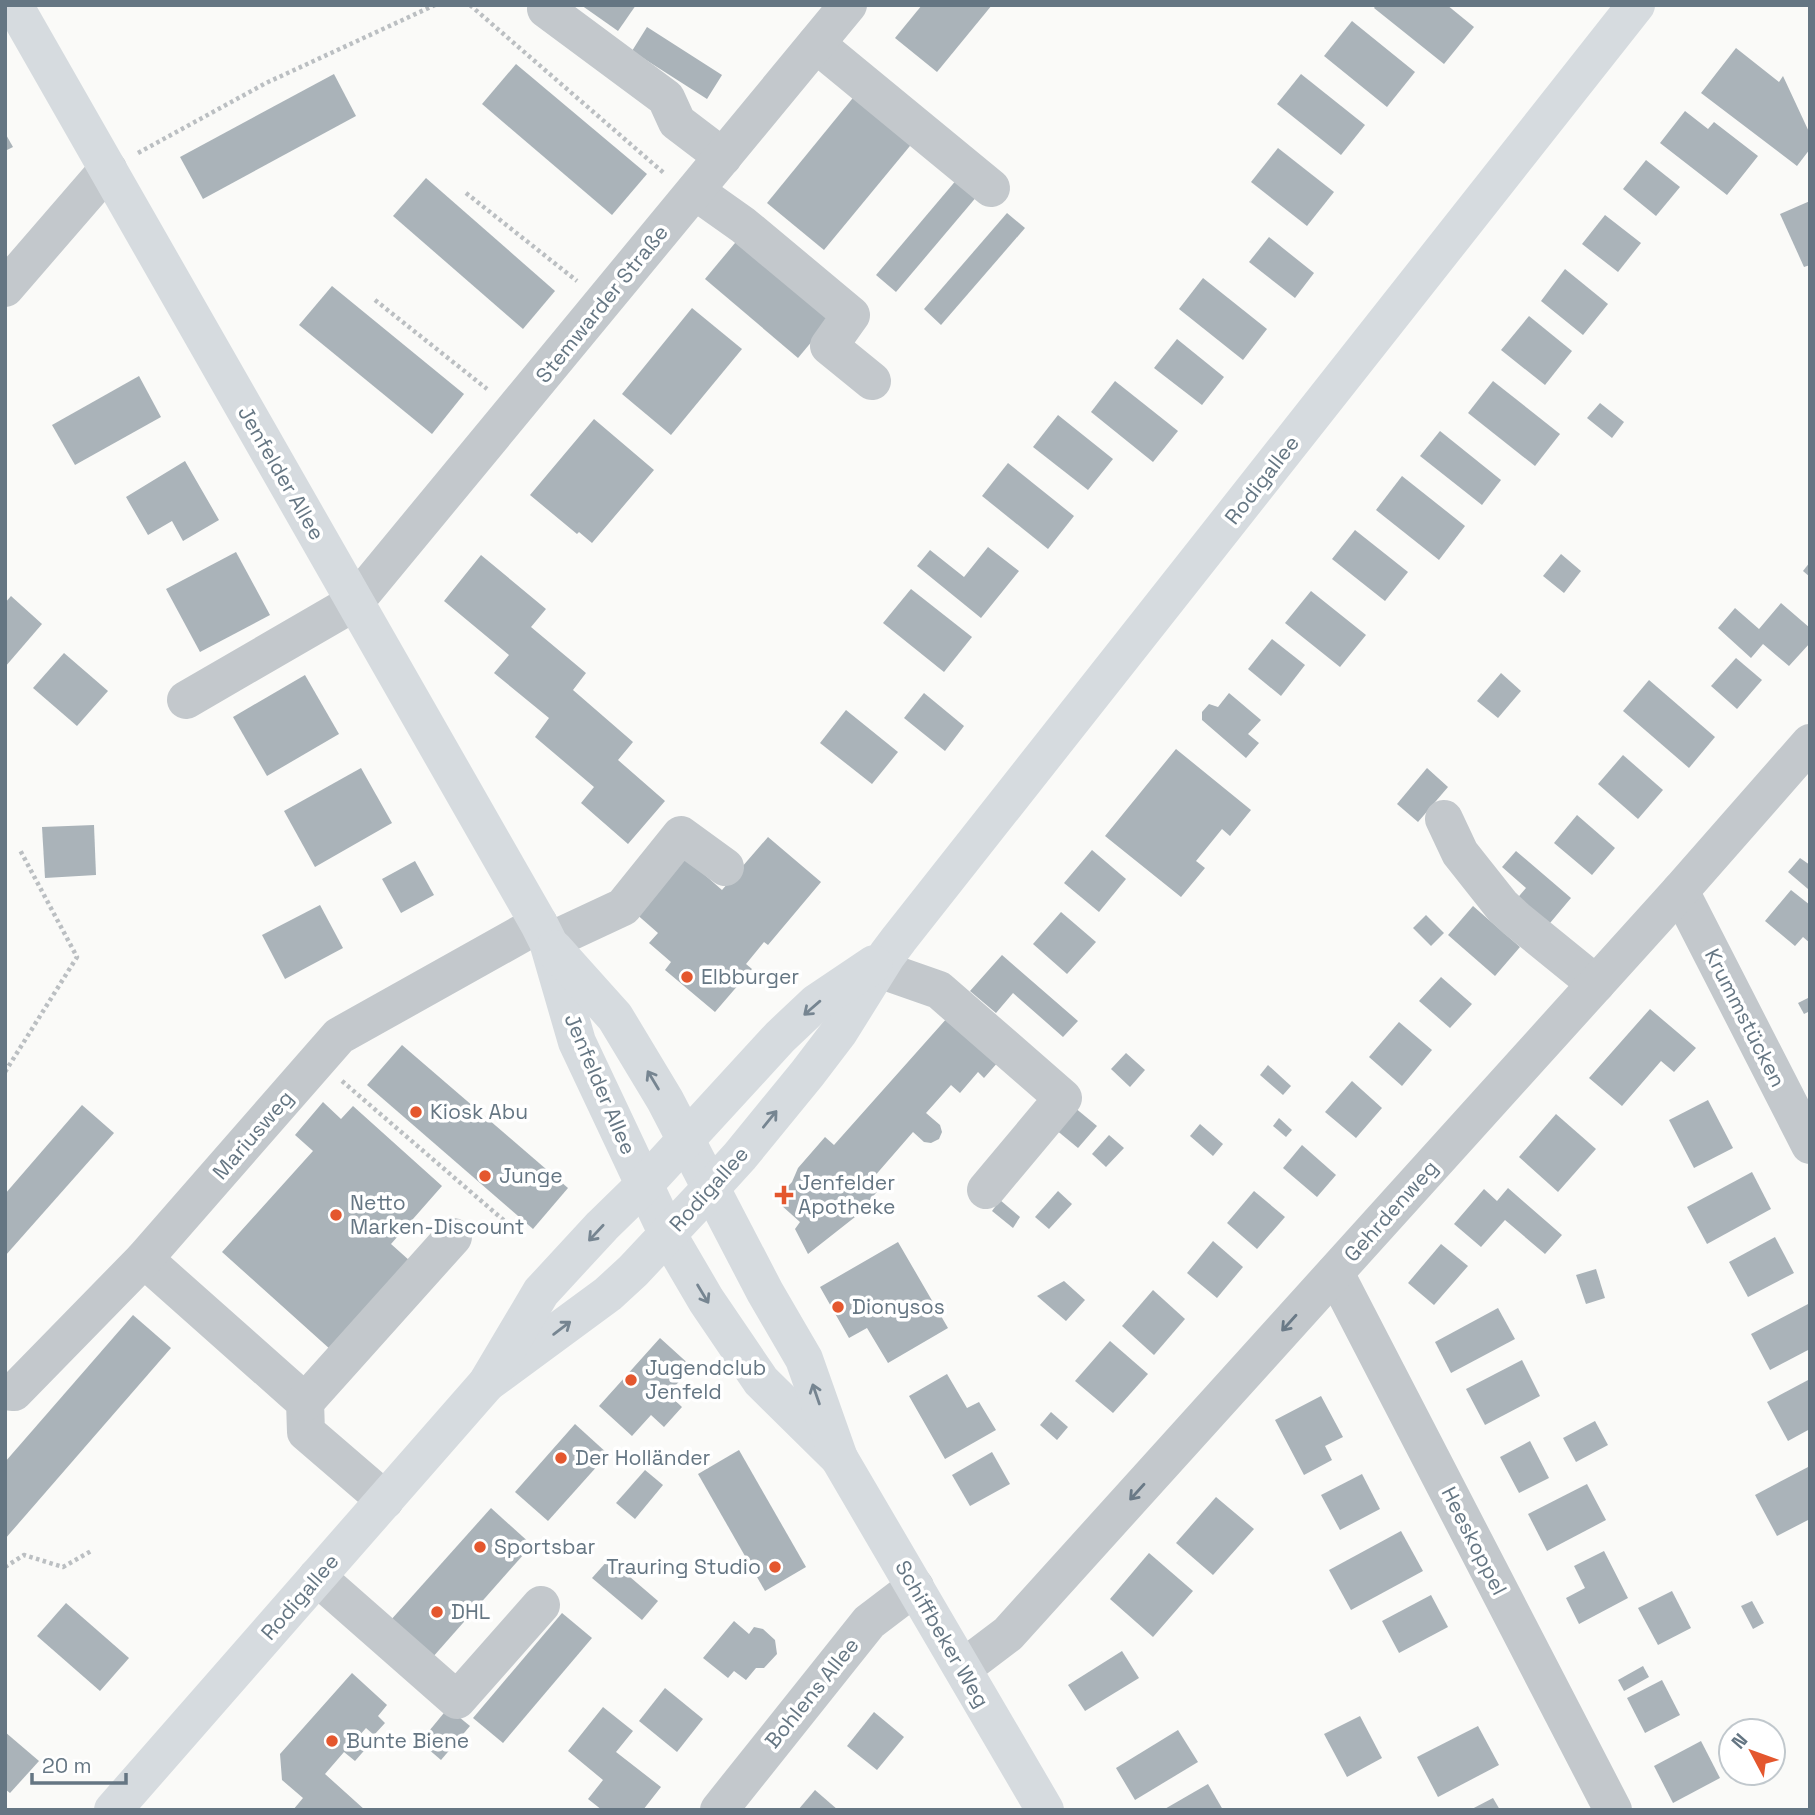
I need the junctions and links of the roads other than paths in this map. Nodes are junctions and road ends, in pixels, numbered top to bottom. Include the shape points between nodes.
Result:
1 (14, 5) edge
2 (848, 5) edge
3 (1636, 5) edge
4 (546, 9) dead end
5 (816, 44) junction
6 (723, 157) junction
7 (108, 169) junction
8 (991, 188) dead end
9 (693, 194) junction
10 (5, 288) edge
11 (872, 381) dead end
12 (355, 602) junction
13 (186, 700) dead end
14 (1810, 743) edge
15 (1444, 820) dead end
16 (725, 867) dead end
17 (1680, 891) junction
18 (543, 933) junction
19 (883, 961) junction
20 (1596, 984) junction
21 (686, 1140) junction
22 (1810, 1145) edge
23 (644, 1185) junction
24 (710, 1189) junction
25 (986, 1190) dead end
26 (668, 1235) junction
27 (453, 1237) dead end
28 (145, 1259) junction
29 (1335, 1273) junction
30 (487, 1383) junction
31 (5, 1391) edge
32 (305, 1402) junction
33 (839, 1458) junction
34 (385, 1500) junction
35 (317, 1577) junction
36 (915, 1587) junction
37 (541, 1605) dead end
38 (962, 1668) junction
39 (113, 1810) edge
40 (719, 1810) edge
41 (1045, 1810) edge
42 (1613, 1810) edge

1 - 7 main road, Jenfelder Allee
2 - 5 street, Stemwarder Straße
3 - 19 main road, Rodigallee
4 - 6 street via 666,98 677,122
5 - 6 street, Stemwarder Straße
5 - 8 street
6 - 9 street, Stemwarder Straße
7 - 10 street
7 - 12 main road, Jenfelder Allee
9 - 11 street via 743,225 851,314 829,346
9 - 12 street, Stemwarder Straße
12 - 13 street
12 - 18 main road, Jenfelder Allee
14 - 17 street, Gehrdenweg
15 - 20 street via 1460,853 1503,905
16 - 18 street, Mariusweg via 681,835 622,907
17 - 20 street, Gehrdenweg
17 - 22 street, Krummstücken
21 -> 18 main road, Jenfelder Allee via 615,1017
18 - 23 main road, Jenfelder Allee via 577,1042
18 - 28 street, Mariusweg via 339,1036
19 -> 21 main road, Rodigallee via 816,1003
24 -> 19 main road, Rodigallee via 839,1032
19 - 25 street via 939,990 1063,1098
20 - 29 street, Gehrdenweg
21 - 23 main road, Rodigallee
21 - 24 main road, Schiffbeker Weg
23 - 26 main road, Schiffbeker Weg
23 -> 30 main road, Rodigallee via 541,1292
24 - 26 main road, Rodigallee
33 -> 24 main road, Schiffbeker Weg via 804,1359
30 -> 26 main road, Rodigallee via 608,1294
26 -> 33 main road, Schiffbeker Weg via 761,1381
27 - 32 street
28 - 31 street, Mariusweg via 14,1392
28 - 32 street
29 -> 38 street, Gehrdenweg via 1008,1634
29 - 42 street, Heeskoppel
30 - 34 main road, Rodigallee
32 - 34 street via 306,1432
33 - 36 main road, Schiffbeker Weg
34 - 35 main road, Rodigallee
35 - 37 street via 457,1700
35 - 39 main road, Rodigallee
36 - 38 main road, Schiffbeker Weg
36 - 40 street, Bohlens Allee via 869,1622
38 - 41 main road, Schiffbeker Weg

